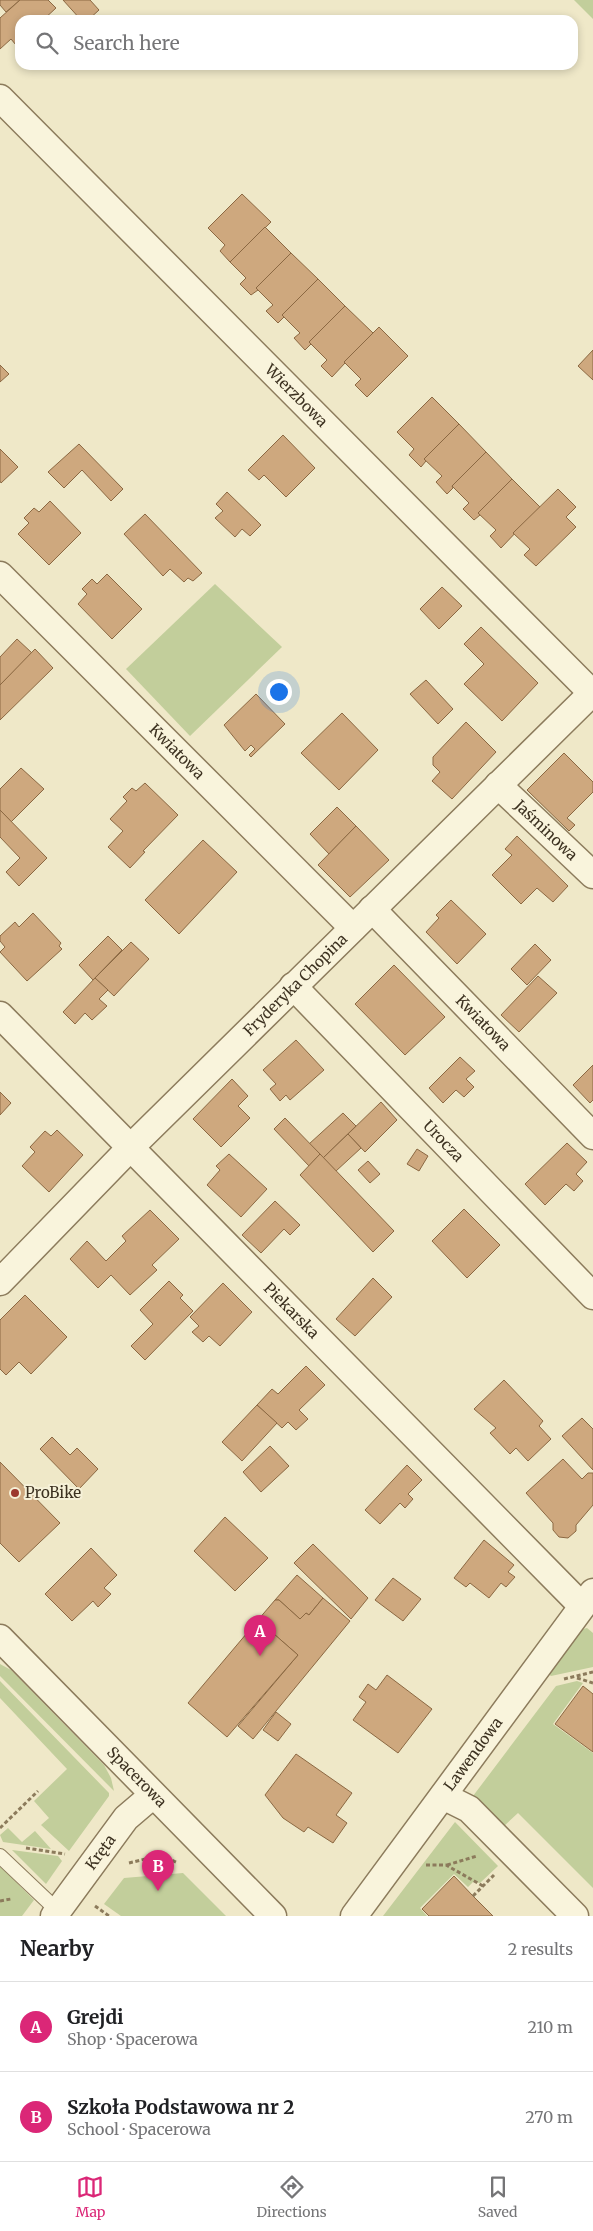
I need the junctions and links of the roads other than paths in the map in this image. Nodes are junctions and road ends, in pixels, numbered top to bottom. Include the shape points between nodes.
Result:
1 (0, 98) edge
2 (0, 575) edge
3 (593, 693) edge
4 (498, 785) junction
5 (593, 875) edge
6 (372, 909) junction
7 (353, 928) junction
8 (293, 986) junction
9 (0, 1015) edge
10 (593, 1136) edge
11 (132, 1147) junction
12 (0, 1282) edge
13 (593, 1296) edge
14 (588, 1599) edge
15 (0, 1638) edge
16 (153, 1796) junction
17 (443, 1796) junction
18 (0, 1856) edge
19 (56, 1914) edge
20 (273, 1916) edge
21 (354, 1916) edge
22 (575, 1916) edge

1 - 3 street, Wierzbowa
2 - 7 street, Kwiatowa
3 - 4 street, Fryderyka Chopina
4 - 5 street, Jaśminowa
4 - 6 street, Fryderyka Chopina
6 - 7 street, Fryderyka Chopina
6 - 10 street, Kwiatowa
7 - 8 street, Fryderyka Chopina
8 - 11 street, Fryderyka Chopina
8 - 13 street, Urocza
9 - 11 street, Piekarska
11 - 12 street, Fryderyka Chopina
11 - 14 street, Piekarska
14 - 17 street, Lawendowa
15 - 16 street, Spacerowa
16 - 19 street, Kręta via 126,1818
16 - 20 street, Spacerowa
17 - 21 street, Lawendowa
17 - 22 street via 470,1809
18 - 19 lane

